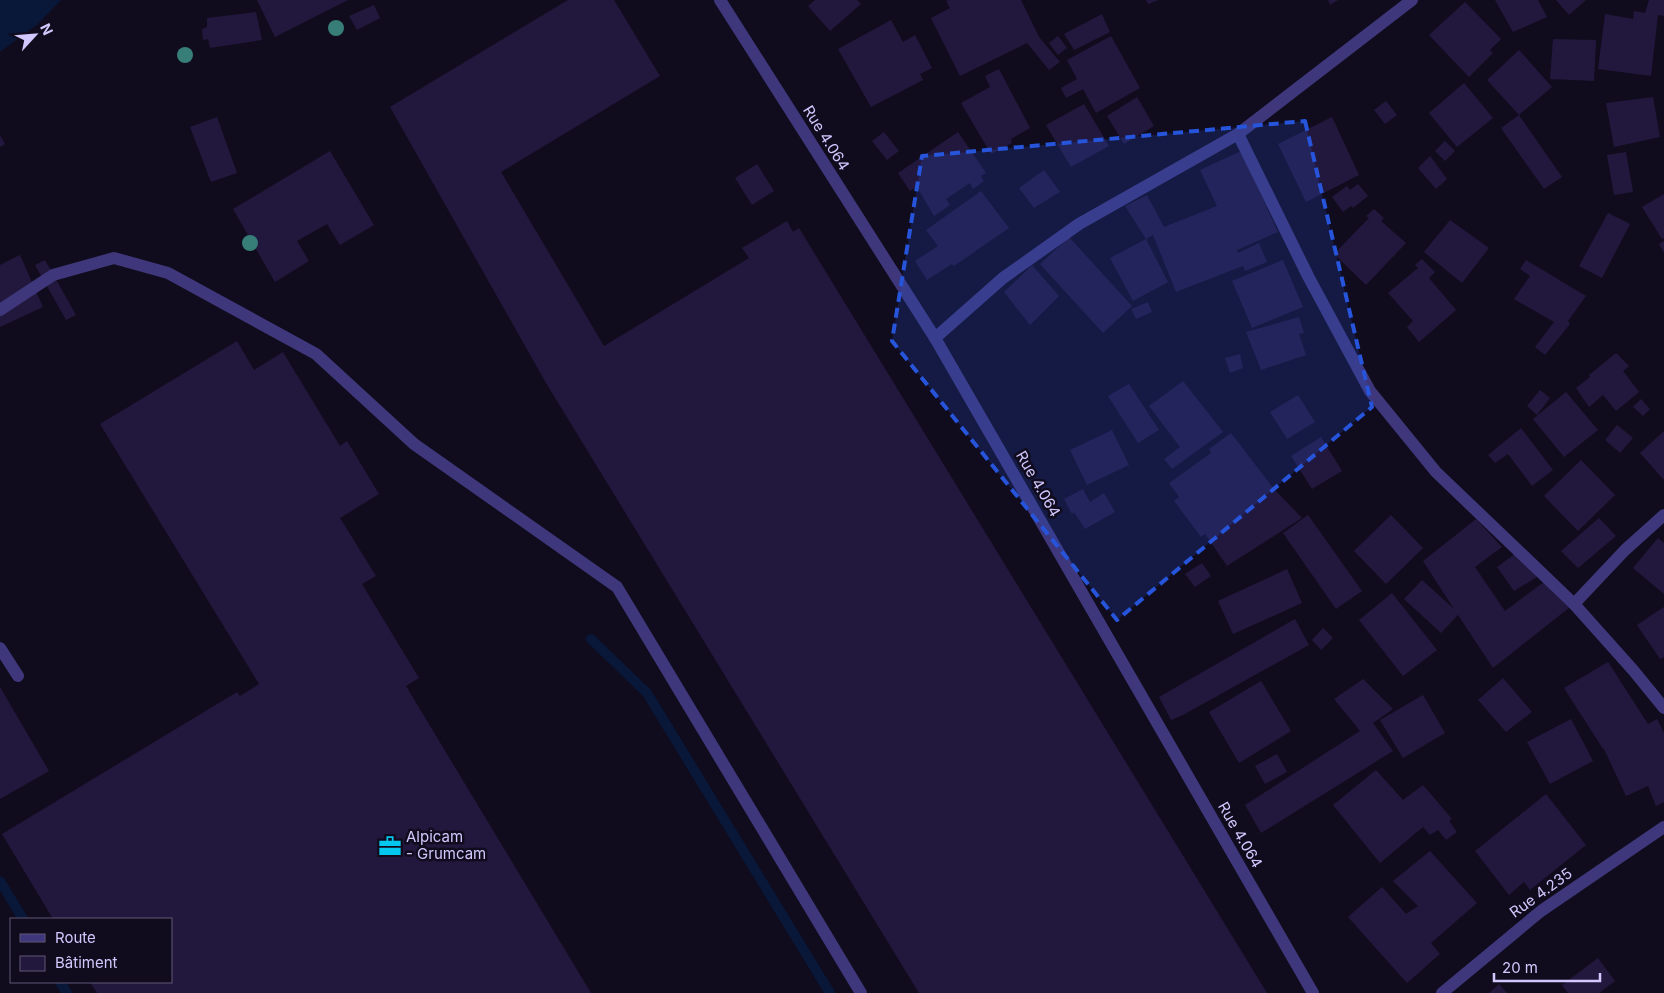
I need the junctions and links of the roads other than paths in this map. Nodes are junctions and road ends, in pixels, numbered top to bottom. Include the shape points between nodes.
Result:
1 (720, 0) edge
2 (1412, 0) edge
3 (1238, 134) junction
4 (0, 310) edge
5 (935, 338) junction
6 (1664, 515) edge
7 (1574, 604) junction
8 (0, 648) edge
9 (18, 676) dead end
10 (1664, 708) edge
11 (1664, 827) edge
12 (861, 993) edge
13 (1313, 993) edge
14 (1442, 993) edge

1 - 5 street, Rue 4.064
2 - 3 street
3 - 5 street via 1079,224 1003,278
3 - 7 street via 1308,276 1370,391 1436,472
4 - 12 street via 54,275 114,258 168,273 316,354 414,444 617,587
5 - 13 street, Rue 4.064
6 - 7 street via 1625,550
7 - 10 street
8 - 9 street
11 - 14 street, Rue 4.235 via 1541,911

